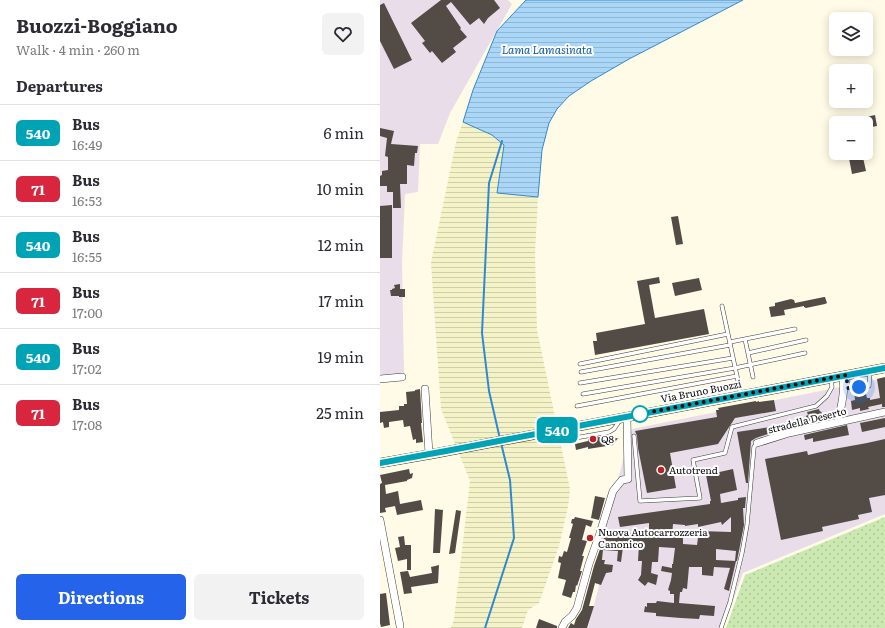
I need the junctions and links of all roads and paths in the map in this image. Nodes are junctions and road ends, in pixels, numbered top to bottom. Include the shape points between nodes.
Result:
1 (722, 306) dead end
2 (795, 329) dead end
3 (728, 334) junction
4 (745, 339) junction
5 (806, 340) dead end
6 (730, 344) junction
7 (805, 353) dead end
8 (748, 354) junction
9 (733, 358) junction
10 (580, 364) dead end
11 (750, 364) junction
12 (735, 368) junction
13 (885, 368) edge
14 (870, 371) junction
15 (581, 372) dead end
16 (737, 376) junction
17 (844, 376) junction
18 (402, 377) dead end
19 (753, 377) dead end
20 (831, 378) junction
21 (380, 379) edge
22 (580, 383) dead end
23 (425, 389) dead end
24 (583, 394) dead end
25 (741, 395) junction
26 (577, 406) dead end
27 (885, 412) edge
28 (625, 417) junction
29 (838, 422) junction
30 (634, 436) dead end
31 (758, 443) joint
32 (431, 454) junction
33 (380, 463) edge
34 (380, 520) edge
35 (382, 545) edge
36 (400, 626) dead end
37 (562, 628) edge
38 (721, 628) edge

1 - 3 lane
2 - 4 lane
3 - 6 lane
3 - 10 lane
4 - 6 lane
4 - 8 lane
5 - 8 lane
6 - 9 lane
6 - 15 lane
7 - 11 lane
8 - 11 lane
9 - 12 lane
9 - 22 lane
11 - 12 lane
11 - 19 lane
12 - 16 lane
12 - 24 lane
13 - 14 main road, Via Bruno Buozzi
14 - 17 main road, Via Bruno Buozzi
14 - 17 lane via 869,386 848,388
16 - 25 lane
16 - 26 lane
17 - 20 main road, Via Bruno Buozzi
17 - 29 street
18 - 21 street
20 - 25 main road, Via Bruno Buozzi
20 - 30 lane via 832,387 816,406 732,427 725,453 693,460 700,498 640,501
23 - 32 street
25 - 28 main road, Via Bruno Buozzi
27 - 29 street, stradella Deserto
28 - 32 main road, Via Bruno Buozzi
28 - 37 street via 628,479 622,480 613,491 577,608
29 - 31 street, stradella Deserto
31 - 38 lane via 754,448 742,554
32 - 33 main road, Via Bruno Buozzi
34 - 35 street
35 - 36 street

